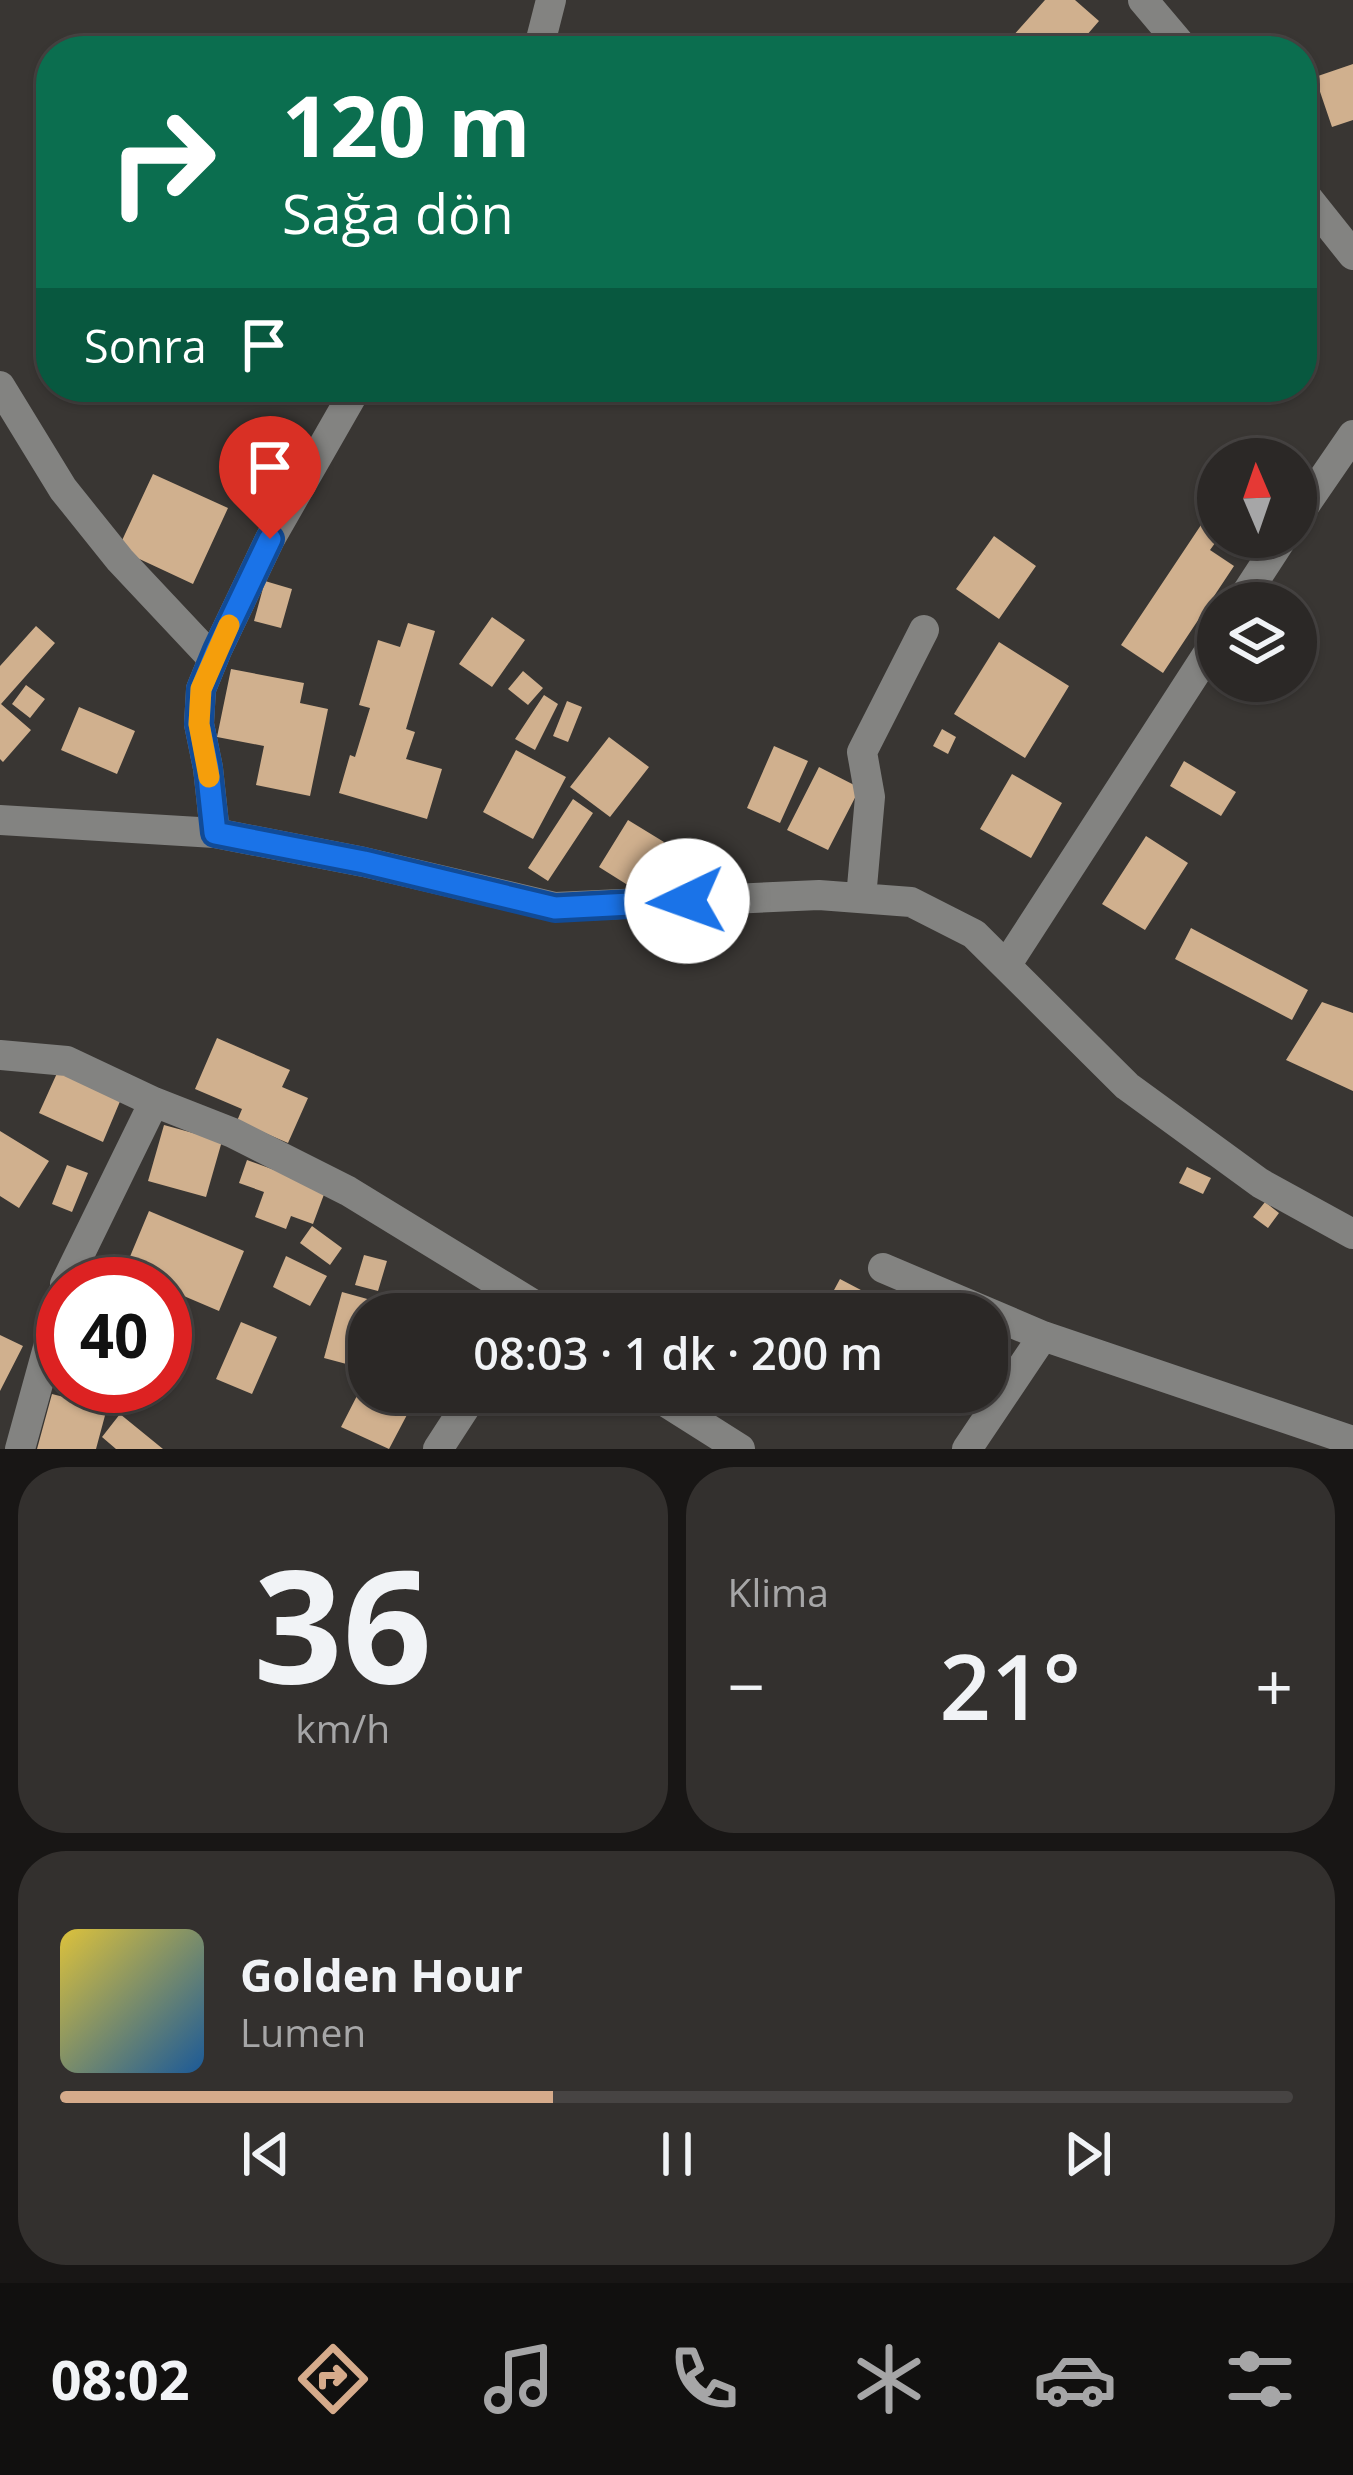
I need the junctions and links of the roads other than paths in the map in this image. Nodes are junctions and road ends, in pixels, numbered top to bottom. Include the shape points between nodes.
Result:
1 (551, 0) edge
2 (1142, 0) edge
3 (542, 36) edge
4 (1173, 36) edge
5 (1317, 210) edge
6 (1353, 255) edge
7 (0, 386) edge
8 (348, 402) edge
9 (1353, 435) edge
10 (1317, 487) edge
11 (924, 630) dead end
12 (213, 659) junction
13 (1197, 670) edge
14 (0, 820) edge
15 (215, 833) junction
16 (861, 898) junction
17 (1007, 964) junction
18 (5, 1065) edge
19 (154, 1102) junction
20 (1353, 1234) edge
21 (78, 1257) edge
22 (883, 1268) dead end
23 (509, 1293) edge
24 (1042, 1336) junction
25 (36, 1391) edge
26 (461, 1413) edge
27 (683, 1413) edge
28 (1353, 1442) edge
29 (20, 1449) edge
30 (438, 1449) edge
31 (740, 1449) edge
32 (967, 1449) edge

1 - 3 street
2 - 4 street
5 - 6 street
7 - 12 street via 63,489
8 - 12 street
9 - 10 street
11 - 16 street via 862,752 870,797
12 - 15 street via 199,724
13 - 17 street
14 - 15 street
15 - 16 street via 555,908
16 - 17 street via 911,902 974,934
17 - 20 street via 1127,1086 1260,1183
18 - 19 street via 67,1060
19 - 21 street
19 - 23 street via 348,1190
22 - 24 street
24 - 28 street
24 - 32 street
25 - 29 street
26 - 30 street
27 - 31 street

